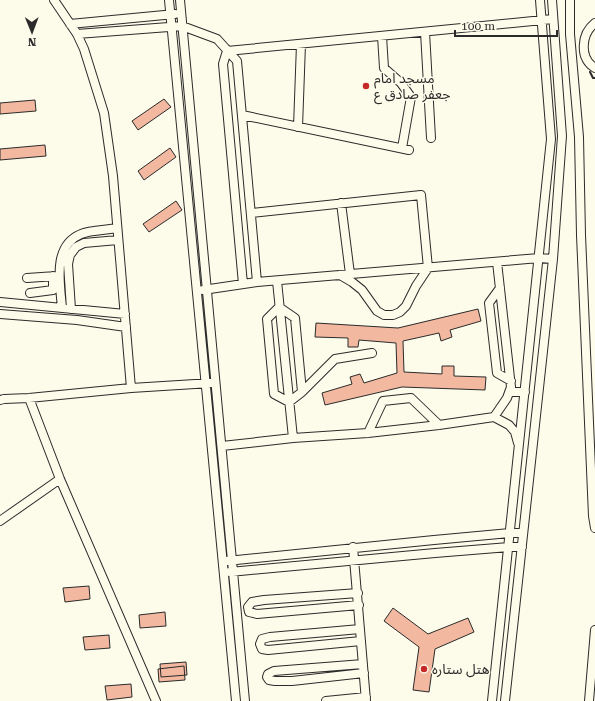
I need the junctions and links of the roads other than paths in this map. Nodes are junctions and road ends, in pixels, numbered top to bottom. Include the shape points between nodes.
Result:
1 (54, 0) edge
2 (169, 0) edge
3 (180, 0) edge
4 (540, 0) edge
5 (552, 0) edge
6 (570, 0) edge
7 (170, 14) junction
8 (181, 14) junction
9 (553, 19) junction
10 (541, 20) junction
11 (595, 23) edge
12 (70, 24) junction
13 (172, 26) junction
14 (182, 26) junction
15 (425, 32) junction
16 (77, 34) junction
17 (382, 36) junction
18 (301, 44) junction
19 (227, 51) junction
20 (595, 68) edge
21 (242, 115) junction
22 (298, 127) junction
23 (431, 138) dead end
24 (340, 203) junction
25 (251, 213) junction
26 (118, 228) junction
27 (118, 240) junction
28 (539, 258) junction
29 (553, 258) junction
30 (497, 262) junction
31 (428, 268) junction
32 (350, 274) junction
33 (340, 275) junction
34 (56, 276) junction
35 (26, 278) dead end
36 (277, 281) junction
37 (257, 282) junction
38 (243, 284) junction
39 (500, 288) junction
40 (207, 290) junction
41 (197, 291) junction
42 (30, 293) dead end
43 (0, 302) edge
44 (279, 307) junction
45 (62, 308) junction
46 (71, 309) junction
47 (0, 314) edge
48 (125, 314) junction
49 (126, 327) junction
50 (372, 354) dead end
51 (511, 381) junction
52 (216, 382) junction
53 (206, 383) junction
54 (131, 388) junction
55 (302, 392) junction
56 (510, 392) junction
57 (526, 392) junction
58 (29, 398) junction
59 (0, 400) edge
60 (289, 402) junction
61 (494, 418) junction
62 (439, 425) junction
63 (368, 433) junction
64 (293, 438) junction
65 (222, 446) junction
66 (520, 447) junction
67 (60, 479) junction
68 (0, 521) edge
69 (595, 528) edge
70 (510, 533) junction
71 (523, 533) junction
72 (434, 540) junction
73 (509, 546) junction
74 (353, 547) junction
75 (522, 547) junction
76 (435, 553) junction
77 (232, 560) junction
78 (355, 560) junction
79 (222, 561) junction
80 (224, 572) junction
81 (233, 572) junction
82 (358, 593) junction
83 (359, 605) junction
84 (360, 629) junction
85 (595, 630) edge
86 (361, 641) junction
87 (363, 664) junction
88 (364, 673) junction
89 (366, 699) edge
90 (156, 701) edge
91 (236, 701) edge
92 (245, 701) edge
93 (326, 701) edge
94 (492, 701) edge
95 (505, 701) edge
96 (589, 701) edge

1 - 12 lane
2 - 7 lane
3 - 8 lane
4 - 10 lane
5 - 9 lane
6 - 69 lane via 570,34 579,137 581,235
7 - 8 lane
7 - 12 lane
7 - 13 lane
8 - 14 lane
9 - 10 lane
9 - 29 lane via 562,136
10 - 15 lane
10 - 28 lane via 552,139
11 - 20 lane via 587,32 584,52 589,64
12 - 16 lane
13 - 14 lane
13 - 16 lane
13 - 41 lane
14 - 19 lane via 217,39
14 - 40 lane
15 - 17 lane
15 - 23 lane
16 - 26 lane via 104,113
17 - 18 lane
17 - 22 lane via 384,68 401,83 411,97 405,149
18 - 19 lane
18 - 22 lane
19 - 21 lane via 237,61
19 - 38 lane via 224,64
21 - 22 lane
21 - 25 lane
24 - 25 lane
24 - 31 lane via 421,195
24 - 32 lane
25 - 37 lane
26 - 27 lane
26 - 34 lane via 82,233 69,241 63,250
27 - 46 lane via 84,243 76,247 70,255 68,264
27 - 48 lane
28 - 29 lane
28 - 30 lane
28 - 57 lane
29 - 71 lane
30 - 31 lane
30 - 39 lane
31 - 32 lane
31 - 33 lane via 406,306 393,315 384,315 377,311 362,290
32 - 33 lane
33 - 36 lane
34 - 35 lane
34 - 42 lane via 53,290
34 - 45 lane
36 - 37 lane
36 - 44 lane
37 - 38 lane
38 - 40 lane
39 - 51 lane
39 - 51 lane via 489,303 497,373
40 - 41 lane
40 - 52 lane
41 - 53 lane
43 - 45 lane
44 - 55 lane via 295,318
44 - 60 lane
44 - 60 lane via 267,319 274,394
45 - 46 lane
46 - 48 lane
47 - 49 lane
48 - 49 lane
49 - 54 lane
50 - 55 lane via 335,359
51 - 56 lane
52 - 53 lane
52 - 65 lane
53 - 54 lane
53 - 79 lane
54 - 58 lane
55 - 60 lane
56 - 57 lane
56 - 61 lane
57 - 66 lane
58 - 59 lane
58 - 67 lane
60 - 64 lane
61 - 62 lane
61 - 66 lane via 509,425 515,432
62 - 63 lane
62 - 63 lane via 411,398 383,401
63 - 64 lane
64 - 65 lane
65 - 77 lane
66 - 70 lane
67 - 68 lane
67 - 90 lane
70 - 71 lane
70 - 72 lane
70 - 73 lane
71 - 75 lane
72 - 74 lane
72 - 76 lane
73 - 75 lane
73 - 76 lane
73 - 94 lane
74 - 77 lane
74 - 78 lane
75 - 95 lane
76 - 78 lane
77 - 79 lane
77 - 81 lane
78 - 81 lane
78 - 82 lane
79 - 80 lane
80 - 81 lane
80 - 91 lane
81 - 92 lane
82 - 83 lane
82 - 83 lane via 264,600 252,602 248,607 249,612 257,614
83 - 84 lane
84 - 86 lane
84 - 86 lane via 262,639 260,644 262,649 268,650
85 - 96 lane
86 - 87 lane
87 - 88 lane
87 - 88 lane via 274,671 267,677 270,680 286,681
88 - 89 lane
89 - 93 lane

